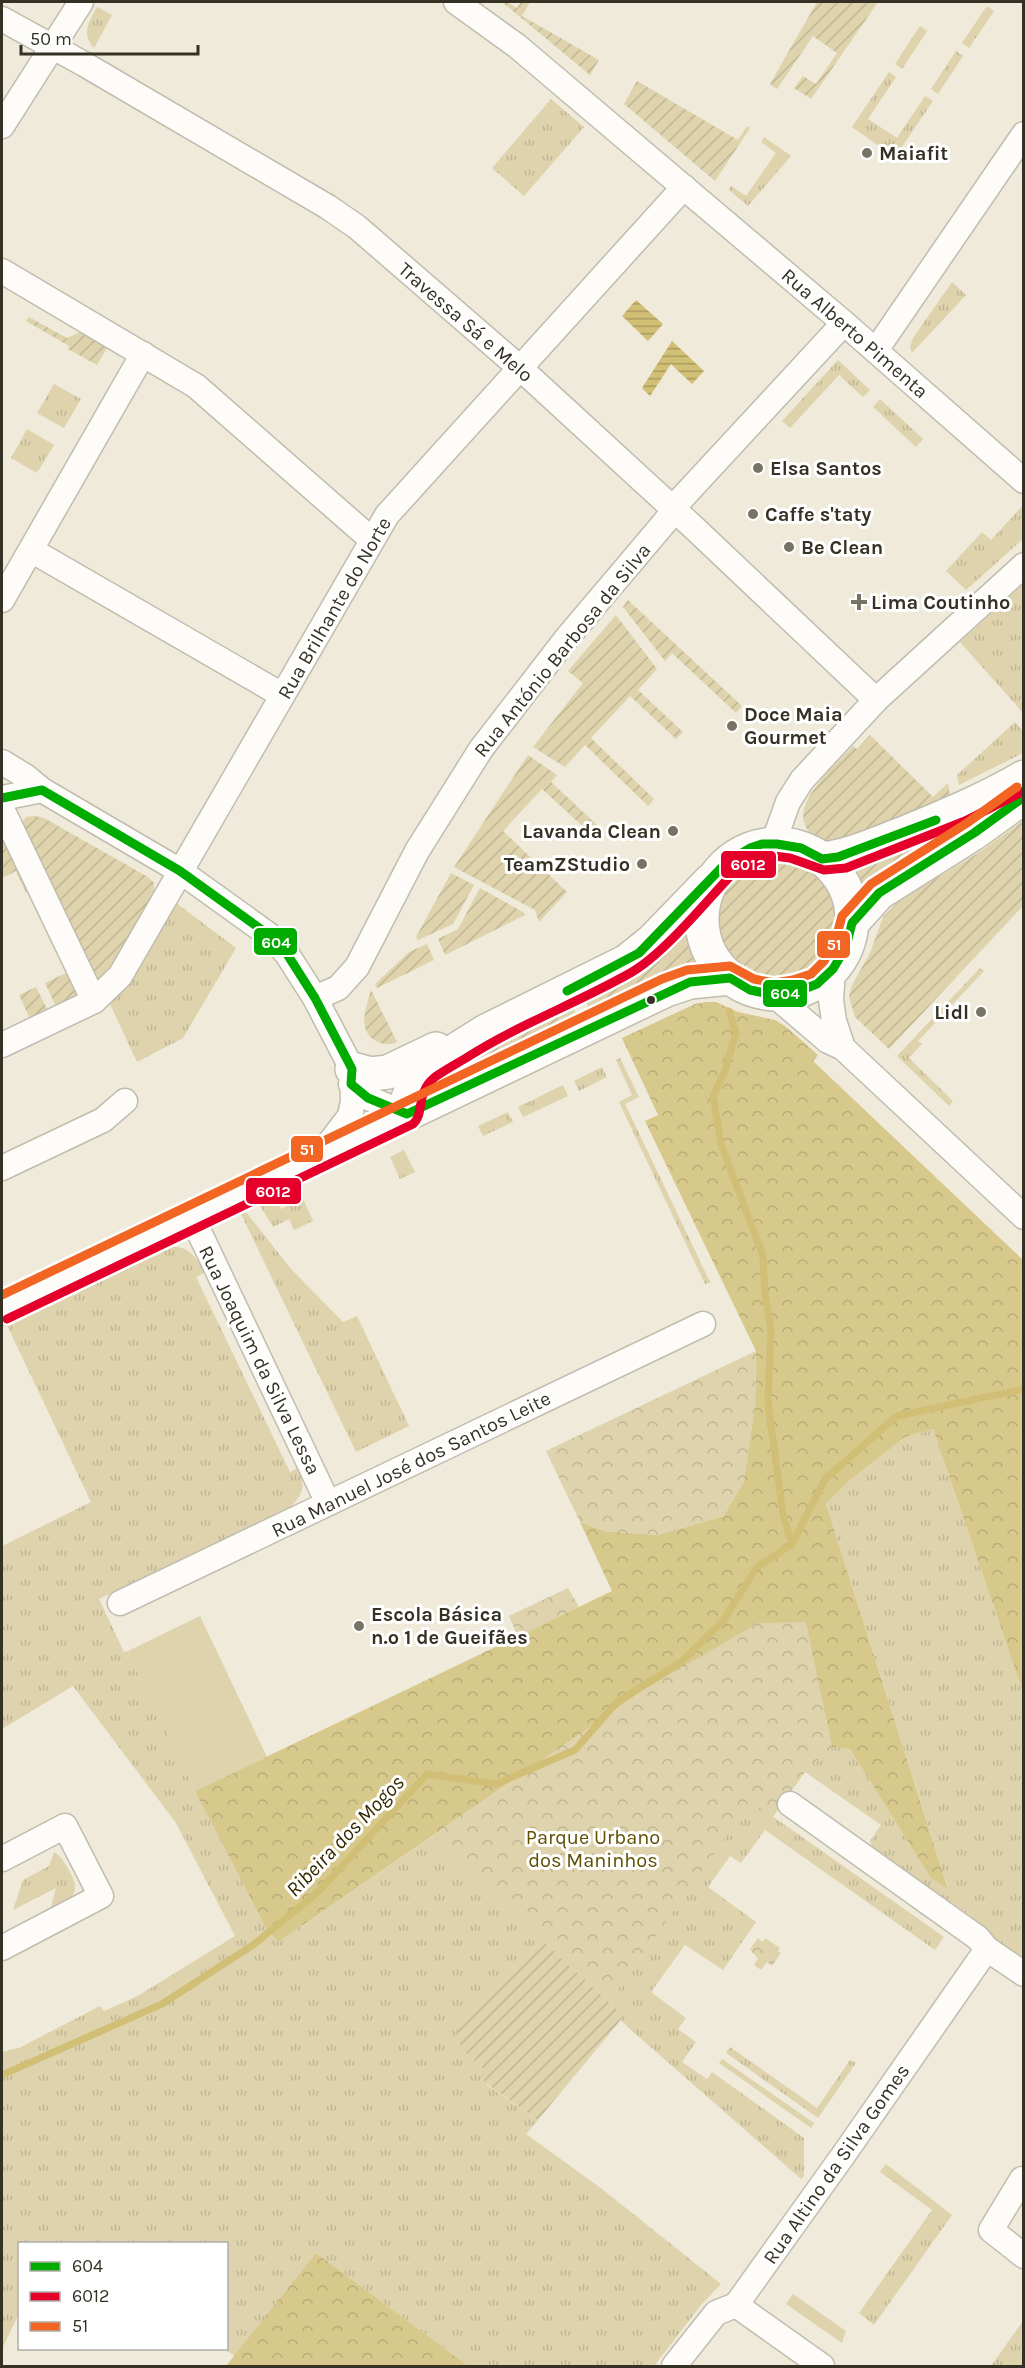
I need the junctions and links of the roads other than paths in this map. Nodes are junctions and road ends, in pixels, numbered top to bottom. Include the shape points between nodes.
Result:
1 (81, 2) edge
2 (458, 2) edge
3 (2, 19) edge
4 (52, 46) junction
5 (2, 126) edge
6 (1023, 134) edge
7 (684, 188) junction
8 (2, 271) edge
9 (844, 323) junction
10 (876, 350) junction
11 (143, 354) junction
12 (520, 369) junction
13 (1023, 481) edge
14 (675, 510) junction
15 (372, 540) junction
16 (31, 550) junction
17 (1023, 566) edge
18 (2, 600) edge
19 (282, 695) junction
20 (876, 700) junction
21 (2, 762) edge
22 (1023, 777) edge
23 (42, 790) junction
24 (1023, 797) edge
25 (2, 798) edge
26 (2, 809) edge
27 (777, 844) junction
28 (822, 859) junction
29 (180, 871) junction
30 (718, 873) junction
31 (852, 923) junction
32 (833, 969) junction
33 (730, 978) junction
34 (774, 995) junction
35 (315, 998) junction
36 (94, 1000) junction
37 (486, 1031) junction
38 (2, 1045) edge
39 (843, 1047) junction
40 (352, 1076) junction
41 (125, 1101) dead end
42 (407, 1114) junction
43 (318, 1156) junction
44 (2, 1168) edge
45 (192, 1217) junction
46 (1023, 1217) edge
47 (2, 1308) edge
48 (703, 1324) dead end
49 (328, 1503) junction
50 (120, 1603) dead end
51 (790, 1804) dead end
52 (2, 1859) edge
53 (2, 1948) edge
54 (987, 1948) junction
55 (1023, 1974) edge
56 (1022, 2180) edge
57 (1023, 2256) edge
58 (736, 2305) junction
59 (674, 2367) edge
60 (822, 2367) edge

1 - 4 street
2 - 7 street, Rua Alberto Pimenta via 517,46
3 - 4 street, Travessa Sá e Melo
4 - 5 street
4 - 12 street, Travessa Sá e Melo via 357,227
6 - 10 street
7 - 9 street, Rua Alberto Pimenta
7 - 12 street
8 - 11 street
9 - 10 street, Rua Alberto Pimenta
9 - 14 street, Rua António Barbosa da Silva
10 - 13 street, Rua Alberto Pimenta
11 - 15 street via 215,400
11 - 16 street
12 - 14 street, Travessa Sá e Melo
12 - 15 street, Rua Brilhante do Norte via 399,501
14 - 20 street, Travessa Sá e Melo
14 - 35 street, Rua António Barbosa da Silva via 559,647 481,749 417,851 357,967 338,988
15 - 19 street, Rua Brilhante do Norte
16 - 18 street
16 - 19 street
17 - 20 street
19 - 29 street, Rua Brilhante do Norte
20 - 27 street via 794,791 778,830
21 - 23 street
22 - 28 main road via 969,806 848,855
23 - 25 street
23 - 29 street
24 - 31 main road via 879,893
26 - 36 street
27 - 28 main road via 801,848
27 - 30 main road via 750,848 728,861
28 - 31 main road via 846,887
29 - 35 street via 268,935 287,954
29 - 36 street, Rua Brilhante do Norte via 120,976
30 - 33 main road via 705,895 702,928 711,955
30 - 37 main road via 627,961
31 - 32 main road via 846,947
32 - 34 main road via 807,989
32 - 39 street via 831,1000
33 - 34 main road via 750,990
33 - 42 main road via 690,982 666,990
34 - 39 street via 828,1041
35 - 40 street
36 - 38 street, Rua Brilhante do Norte
37 - 40 main road via 388,1072
37 - 42 main road via 427,1068 415,1081
39 - 46 street
40 - 42 street via 369,1098
40 - 43 street via 353,1101 347,1122
41 - 44 street via 103,1119
42 - 43 main road
43 - 45 main road
45 - 47 main road
45 - 49 street, Rua Joaquim da Silva Lessa
48 - 49 street, Rua Manuel José dos Santos Leite
49 - 50 street, Rua Manuel José dos Santos Leite
51 - 54 street
52 - 53 street via 64,1826 101,1896
54 - 55 street
54 - 58 street, Rua Altino da Silva Gomes
56 - 57 street via 991,2230
58 - 59 street, Rua Altino da Silva Gomes via 716,2313
58 - 60 street

